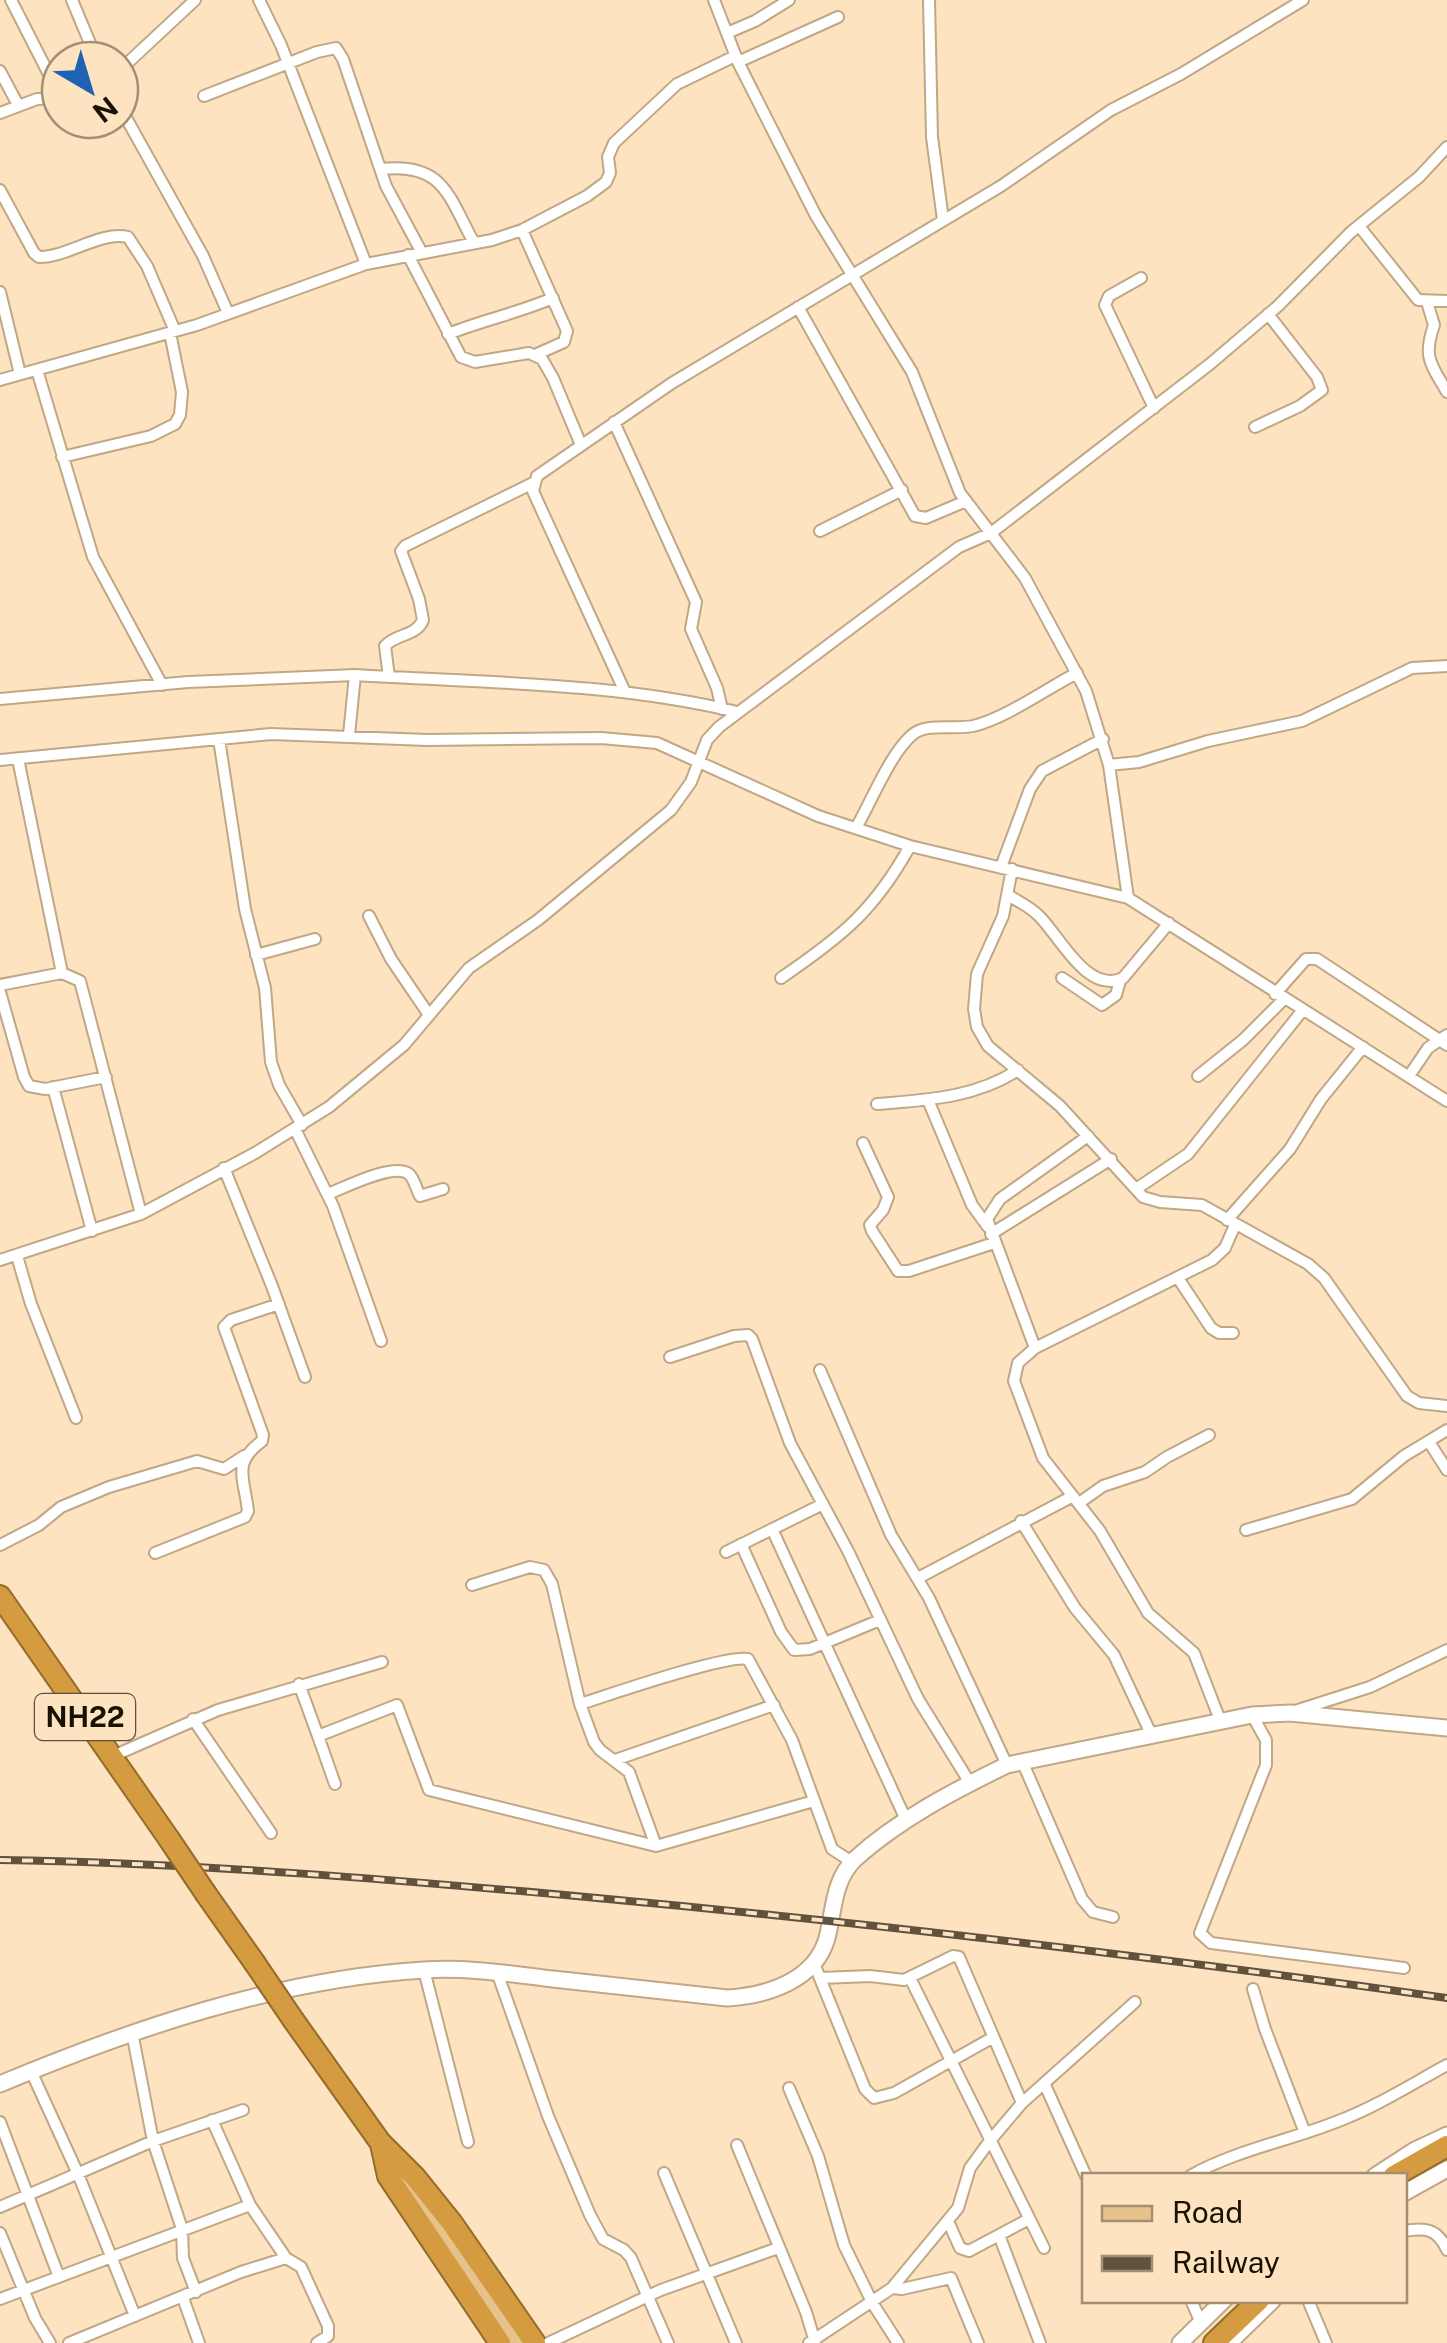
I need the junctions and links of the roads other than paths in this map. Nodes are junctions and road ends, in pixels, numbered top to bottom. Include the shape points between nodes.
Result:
1 (11, 0) edge
2 (72, 0) edge
3 (194, 0) edge
4 (259, 0) edge
5 (714, 0) edge
6 (789, 0) edge
7 (929, 0) edge
8 (1303, 0) edge
9 (838, 17) dead end
10 (727, 33) junction
11 (89, 40) edge
12 (140, 51) edge
13 (40, 57) edge
14 (737, 59) junction
15 (289, 66) junction
16 (0, 71) edge
17 (204, 96) dead end
18 (40, 99) edge
19 (18, 106) junction
20 (0, 113) edge
21 (138, 140) edge
22 (1447, 147) edge
23 (380, 168) junction
24 (0, 191) edge
25 (944, 220) junction
26 (1358, 226) junction
27 (522, 230) junction
28 (474, 243) junction
29 (422, 253) junction
30 (408, 255) junction
31 (366, 264) junction
32 (852, 276) junction
33 (1141, 278) dead end
34 (0, 292) edge
35 (553, 298) junction
36 (1447, 301) edge
37 (1428, 302) junction
38 (798, 308) junction
39 (228, 313) junction
40 (1268, 314) junction
41 (172, 332) junction
42 (448, 334) junction
43 (535, 355) junction
44 (37, 370) junction
45 (20, 374) junction
46 (0, 380) edge
47 (1447, 392) edge
48 (1154, 408) junction
49 (614, 422) junction
50 (1255, 427) dead end
51 (582, 445) junction
52 (62, 457) junction
53 (534, 483) junction
54 (902, 490) junction
55 (966, 501) junction
56 (820, 530) dead end
57 (991, 532) junction
58 (1447, 666) edge
59 (1077, 673) junction
60 (355, 675) junction
61 (390, 677) junction
62 (162, 685) junction
63 (625, 692) junction
64 (0, 699) edge
65 (722, 709) junction
66 (736, 712) junction
67 (348, 734) junction
68 (219, 739) junction
69 (1102, 739) junction
70 (18, 758) junction
71 (0, 760) edge
72 (700, 760) junction
73 (1109, 765) junction
74 (856, 828) junction
75 (910, 846) junction
76 (1006, 868) junction
77 (1008, 895) junction
78 (1128, 898) junction
79 (369, 916) dead end
80 (1169, 922) junction
81 (315, 939) dead end
82 (256, 955) junction
83 (62, 973) junction
84 (780, 978) dead end
85 (1062, 978) dead end
86 (1120, 981) junction
87 (0, 988) edge
88 (1280, 996) junction
89 (1302, 1011) junction
90 (429, 1015) junction
91 (1444, 1040) edge
92 (1363, 1047) junction
93 (1018, 1070) junction
94 (1198, 1076) dead end
95 (1409, 1076) junction
96 (106, 1077) junction
97 (53, 1087) junction
98 (928, 1100) junction
99 (1447, 1101) edge
100 (877, 1104) dead end
101 (299, 1127) junction
102 (1088, 1136) junction
103 (863, 1143) dead end
104 (1112, 1159) junction
105 (224, 1168) junction
106 (444, 1189) dead end
107 (1136, 1190) junction
108 (328, 1194) junction
109 (141, 1214) junction
110 (1231, 1223) junction
111 (92, 1231) junction
112 (991, 1234) junction
113 (16, 1256) junction
114 (0, 1260) edge
115 (1178, 1278) junction
116 (279, 1304) junction
117 (1232, 1333) dead end
118 (381, 1340) dead end
119 (1035, 1348) junction
120 (670, 1357) dead end
121 (820, 1370) dead end
122 (305, 1377) dead end
123 (1447, 1406) edge
124 (76, 1418) dead end
125 (1447, 1430) edge
126 (1209, 1436) dead end
127 (1429, 1442) junction
128 (244, 1456) junction
129 (1447, 1470) edge
130 (1076, 1499) junction
131 (823, 1504) junction
132 (1021, 1521) junction
133 (772, 1529) junction
134 (1246, 1530) dead end
135 (0, 1544) edge
136 (741, 1544) junction
137 (726, 1552) dead end
138 (155, 1553) dead end
139 (918, 1578) junction
140 (472, 1586) dead end
141 (0, 1596) edge
142 (880, 1620) junction
143 (824, 1644) junction
144 (1447, 1650) edge
145 (382, 1662) dead end
146 (299, 1684) junction
147 (580, 1704) junction
148 (774, 1705) junction
149 (1290, 1713) junction
150 (1252, 1715) junction
151 (193, 1719) junction
152 (1220, 1720) junction
153 (1447, 1728) edge
154 (318, 1736) junction
155 (1152, 1736) junction
156 (112, 1757) junction
157 (615, 1760) junction
158 (1014, 1763) junction
159 (970, 1783) junction
160 (335, 1784) dead end
161 (814, 1801) junction
162 (907, 1822) junction
163 (271, 1832) dead end
164 (656, 1846) junction
165 (852, 1862) junction
166 (1114, 1918) dead end
167 (814, 1961) junction
168 (1404, 1968) dead end
169 (424, 1970) junction
170 (497, 1972) junction
171 (820, 1978) junction
172 (910, 1978) junction
173 (1253, 1989) dead end
174 (1136, 2002) dead end
175 (132, 2032) junction
176 (992, 2038) junction
177 (950, 2061) junction
178 (1447, 2065) edge
179 (32, 2070) junction
180 (0, 2084) edge
181 (1045, 2086) junction
182 (789, 2088) dead end
183 (1022, 2103) junction
184 (243, 2110) dead end
185 (212, 2120) junction
186 (0, 2122) edge
187 (1304, 2133) junction
188 (1447, 2135) edge
189 (153, 2142) junction
190 (380, 2142) junction
191 (468, 2142) dead end
192 (989, 2142) junction
193 (737, 2145) dead end
194 (1447, 2146) edge
195 (1447, 2159) edge
196 (1447, 2170) edge
197 (664, 2172) dead end
198 (1085, 2173) edge
199 (1196, 2173) edge
200 (1380, 2173) edge
201 (1399, 2173) edge
202 (78, 2174) junction
203 (1407, 2180) edge
204 (1407, 2191) edge
205 (29, 2196) junction
206 (250, 2205) junction
207 (0, 2207) edge
208 (1030, 2220) junction
209 (948, 2221) junction
210 (182, 2229) junction
211 (1407, 2231) edge
212 (0, 2233) edge
213 (1000, 2235) junction
214 (778, 2248) junction
215 (1044, 2248) dead end
216 (1447, 2250) edge
217 (112, 2255) junction
218 (286, 2258) junction
219 (705, 2275) junction
220 (59, 2277) junction
221 (892, 2288) junction
222 (24, 2289) junction
223 (196, 2292) junction
224 (649, 2296) junction
225 (183, 2298) junction
226 (0, 2299) edge
227 (1192, 2303) edge
228 (1222, 2303) edge
229 (1239, 2303) edge
230 (1256, 2303) edge
231 (1270, 2303) edge
232 (1309, 2303) edge
233 (873, 2304) junction
234 (135, 2316) junction
235 (1200, 2333) edge
236 (813, 2342) edge
237 (50, 2343) edge
238 (69, 2343) edge
239 (199, 2343) edge
240 (317, 2343) edge
241 (500, 2343) edge
242 (518, 2343) edge
243 (535, 2343) edge
244 (548, 2343) edge
245 (668, 2343) edge
246 (736, 2343) edge
247 (898, 2343) edge
248 (978, 2343) edge
249 (1040, 2343) edge
250 (1180, 2343) edge
251 (1214, 2343) edge
252 (1229, 2343) edge
253 (1326, 2343) edge

1 - 13 street
2 - 11 street
3 - 12 street
4 - 15 street
5 - 10 street
6 - 10 street
7 - 25 street via 932,137
8 - 25 street via 1111,110
9 - 14 street
10 - 14 street
14 - 27 street via 678,84 614,143 606,182
14 - 32 street
15 - 17 street
15 - 23 street via 329,48 340,52
15 - 31 street
16 - 19 street
18 - 19 street
19 - 20 street
21 - 39 street
22 - 26 street
23 - 28 street via 420,168 436,180
23 - 29 street
24 - 41 street via 39,257 128,237
25 - 32 street
26 - 37 street via 1413,296
26 - 40 street
27 - 28 street
27 - 35 street
28 - 29 street
29 - 30 street
30 - 31 street
30 - 42 street
31 - 39 street
32 - 38 street
32 - 55 street via 912,372
33 - 48 street via 1105,305
34 - 45 street
35 - 42 street
35 - 43 street via 567,338
36 - 37 street
37 - 47 street via 1434,325 1428,356
38 - 49 street
38 - 54 street
39 - 41 street
40 - 48 street
40 - 50 street via 1322,390
41 - 44 street
41 - 52 street via 182,392 174,424 151,436
42 - 43 street via 467,361
43 - 51 street via 554,378
44 - 45 street
44 - 52 street
45 - 46 street
48 - 57 street
49 - 51 street
49 - 65 street via 696,602 691,629
51 - 53 street
52 - 62 street via 93,557
53 - 61 street via 401,551 424,620 385,646
53 - 63 street
54 - 55 street via 920,518
54 - 56 street
55 - 57 street
57 - 59 street via 1025,578
57 - 66 street via 959,547
58 - 73 street via 1412,668 1302,721
59 - 69 street
59 - 74 street via 980,724 914,733
60 - 61 street
60 - 62 street
60 - 67 street
61 - 63 street
62 - 64 street
63 - 65 street
65 - 66 street
66 - 72 street via 707,740
67 - 68 street
67 - 72 street via 641,740
68 - 70 street
68 - 82 street
69 - 73 street
69 - 76 street via 1042,771 1030,788
70 - 71 street
70 - 83 street
72 - 74 street
72 - 90 street via 671,810 469,968
73 - 78 street
74 - 75 street
75 - 76 street
75 - 84 street via 855,923
76 - 77 street
76 - 78 street
77 - 86 street via 1040,916 1076,962 1100,978
77 - 93 street via 980,962 974,1009 982,1038
78 - 80 street
79 - 90 street
80 - 86 street
80 - 88 street
81 - 82 street
82 - 101 street via 274,1074
83 - 87 street
83 - 96 street via 80,981
85 - 86 street via 1102,1005 1116,995
87 - 97 street via 24,1076 34,1089
88 - 89 street
88 - 91 street via 1301,963 1317,959
88 - 94 street via 1233,1049
89 - 92 street
89 - 107 street via 1188,1154
90 - 101 street via 377,1070
91 - 95 street via 1422,1055
92 - 95 street
92 - 110 street
93 - 98 street via 987,1088
93 - 102 street
95 - 99 street
96 - 97 street
96 - 109 street
97 - 111 street
98 - 100 street
98 - 112 street
101 - 105 street
101 - 108 street
102 - 104 street
102 - 112 street via 1000,1199 988,1219
103 - 112 street via 888,1197 870,1225 894,1268 909,1271
104 - 107 street
104 - 112 street
105 - 109 street
105 - 116 street
106 - 108 street via 420,1196 400,1171
107 - 110 street via 1150,1200 1202,1205
108 - 118 street
109 - 111 street
110 - 115 street via 1218,1255
110 - 123 street via 1317,1271 1407,1396
111 - 113 street
112 - 119 street
113 - 114 street
113 - 124 street
115 - 117 street via 1210,1328
115 - 119 street
116 - 122 street
116 - 128 street via 224,1327 263,1435
119 - 130 street via 1018,1363 1014,1381 1046,1464
120 - 131 street via 734,1336 752,1338 781,1426
121 - 139 street via 891,1535
125 - 127 street
126 - 130 street via 1145,1472
127 - 129 street
127 - 134 street via 1352,1498
128 - 135 street via 224,1469 197,1461 108,1487
128 - 138 street via 245,1517
130 - 132 street
130 - 152 street via 1148,1613 1194,1653
131 - 133 street
131 - 142 street
132 - 139 street
132 - 155 street via 1075,1608 1114,1655
133 - 136 street
133 - 143 street
136 - 137 street
136 - 143 street via 789,1647 801,1651
139 - 158 street
140 - 147 street via 530,1567 544,1570
141 - 156 highway, NH22
142 - 143 street
142 - 159 street
143 - 162 street
144 - 149 street via 1370,1688
145 - 146 street
146 - 151 street
146 - 154 street
147 - 148 street via 742,1657
147 - 157 street via 594,1742
148 - 157 street
148 - 161 street
149 - 150 main road
149 - 153 main road
150 - 152 main road
150 - 168 street via 1266,1740 1266,1765 1200,1933 1211,1943
151 - 156 street
151 - 163 street
152 - 155 main road
154 - 160 street
154 - 164 street via 397,1705 429,1790
155 - 158 main road
156 - 190 highway, NH22, bridge
157 - 164 street via 629,1772
158 - 159 main road
158 - 166 street via 1082,1899 1093,1912
159 - 162 main road
161 - 164 street
161 - 165 street via 832,1849
162 - 165 main road
165 - 167 main road
167 - 170 main road via 779,1989 727,1998
167 - 171 street
169 - 170 main road
169 - 175 main road via 283,1992
169 - 191 street
170 - 224 street via 590,2215 604,2238 632,2258
171 - 172 street
171 - 177 street via 868,2095 882,2098
172 - 176 street via 959,1957
172 - 177 street
173 - 187 street
174 - 181 street
175 - 179 main road
175 - 189 street
176 - 177 street
176 - 183 street
177 - 192 street
178 - 187 street via 1400,2094
179 - 180 main road
179 - 202 street
181 - 183 street
181 - 198 street
182 - 233 street via 844,2245
183 - 192 street
184 - 185 street
185 - 189 street
185 - 206 street
186 - 205 street
187 - 199 street
188 - 200 main road
189 - 202 street
189 - 210 street
190 - 241 highway, NH22 via 388,2176
190 - 242 main road
190 - 243 highway, NH22 via 426,2190
192 - 208 street
192 - 209 street
193 - 214 street
194 - 201 highway
195 - 203 highway
196 - 204 main road
197 - 219 street
202 - 205 street
202 - 217 street
205 - 207 street
205 - 220 street
206 - 210 street
206 - 218 street
208 - 213 street
208 - 215 street
209 - 213 street via 964,2250
209 - 221 street
210 - 217 street
210 - 223 street via 183,2258
211 - 216 street via 1432,2231
212 - 222 street
213 - 249 street
214 - 219 street
214 - 236 street
217 - 220 street
217 - 234 street
218 - 223 street
218 - 240 street via 301,2267 328,2326 328,2336
219 - 224 street
219 - 246 street
220 - 222 street
221 - 233 street
221 - 248 street via 951,2278
222 - 226 street
222 - 237 street
223 - 225 street
224 - 244 street
224 - 245 street
225 - 234 street
225 - 239 street
227 - 235 street
228 - 235 main road
229 - 235 highway
230 - 251 highway
231 - 252 main road
232 - 253 street
233 - 236 street
233 - 247 street
234 - 238 street
235 - 250 main road

